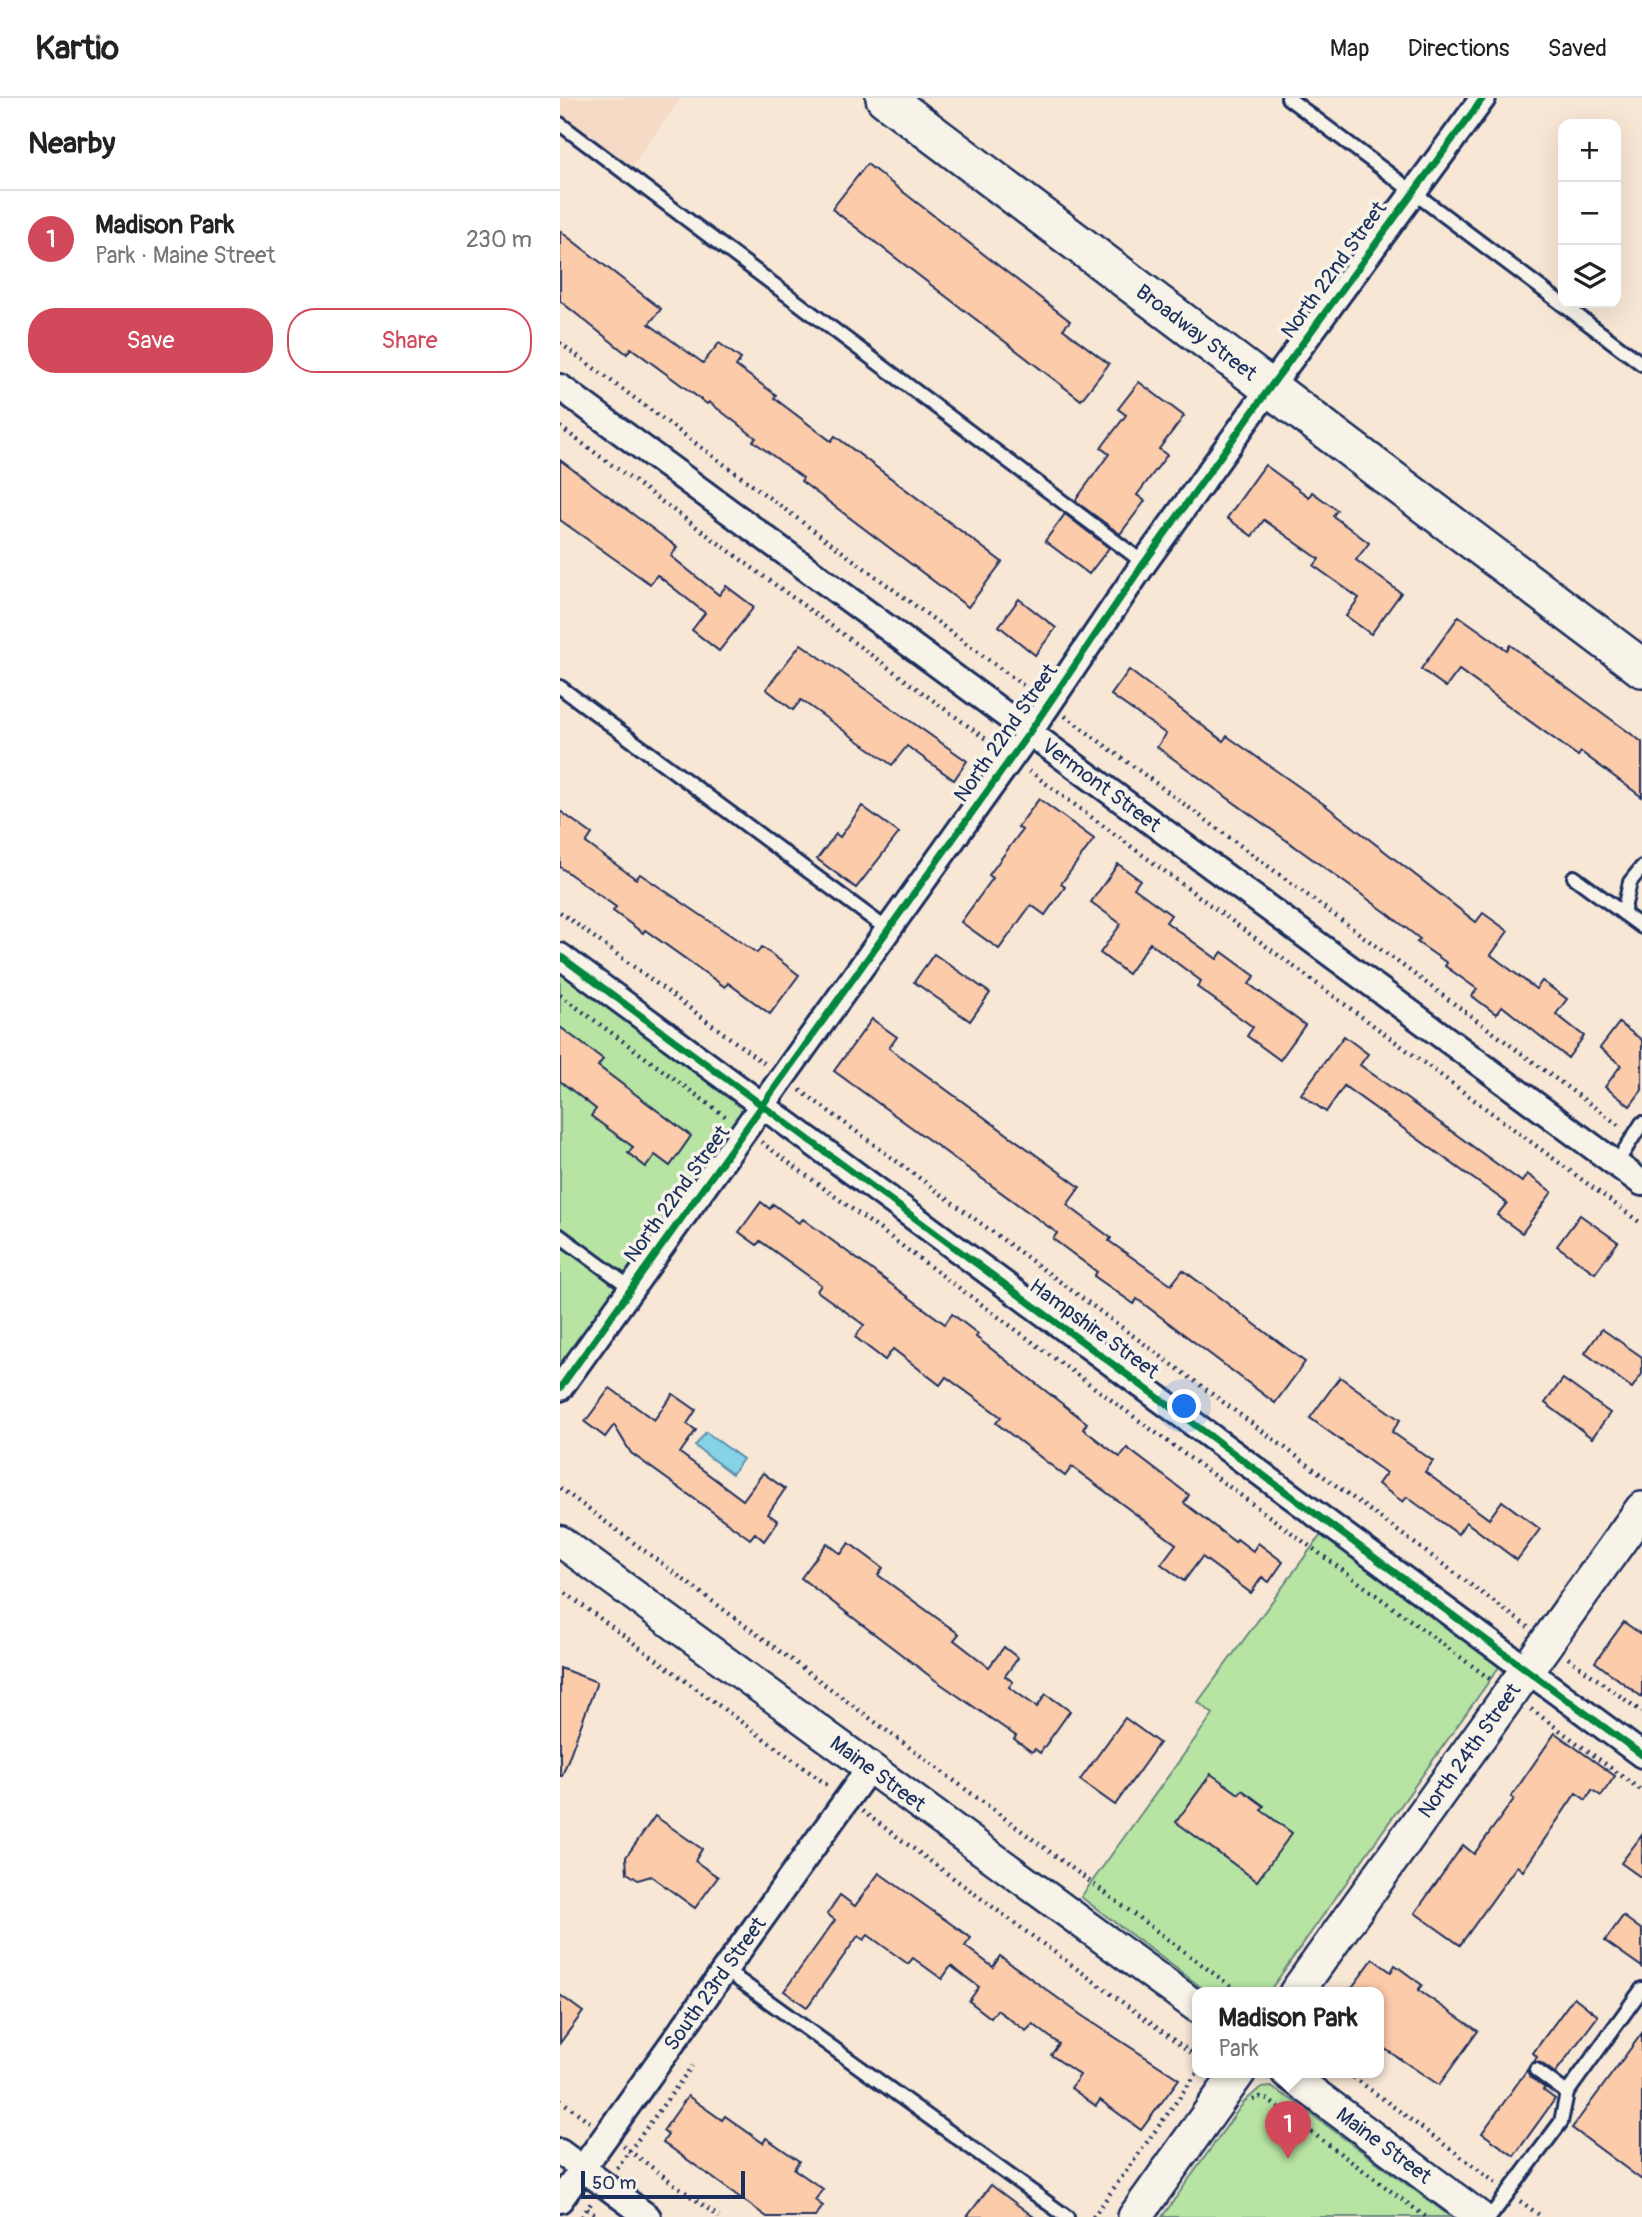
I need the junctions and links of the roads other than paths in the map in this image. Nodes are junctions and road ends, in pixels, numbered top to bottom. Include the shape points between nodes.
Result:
1 (885, 98) edge
2 (1288, 98) edge
3 (1482, 98) edge
4 (560, 124) edge
5 (1413, 190) junction
6 (1642, 364) edge
7 (1271, 386) junction
8 (560, 387) edge
9 (1144, 563) junction
10 (1642, 668) edge
11 (560, 687) edge
12 (1029, 733) junction
13 (1642, 867) edge
14 (1574, 877) dead end
15 (1623, 913) junction
16 (1642, 927) edge
17 (888, 930) junction
18 (560, 956) edge
19 (762, 1105) junction
20 (1642, 1123) edge
21 (1616, 1164) junction
22 (1642, 1183) edge
23 (560, 1236) edge
24 (631, 1288) junction
25 (560, 1388) edge
26 (1642, 1509) edge
27 (560, 1541) edge
28 (1519, 1682) junction
29 (1642, 1755) edge
30 (870, 1767) junction
31 (725, 1970) junction
32 (1300, 1987) edge
33 (1642, 1989) edge
34 (1192, 2003) edge
35 (1536, 2070) dead end
36 (1234, 2078) edge
37 (1294, 2078) edge
38 (1567, 2093) junction
39 (560, 2152) edge
40 (582, 2169) junction
41 (560, 2200) edge
42 (648, 2217) edge
43 (1067, 2217) edge
44 (1135, 2217) edge
45 (1480, 2217) edge
46 (1490, 2217) edge

1 - 7 main road, Broadway Street
2 - 5 lane
3 - 5 street, North 22nd Street
4 - 9 lane
5 - 6 lane
5 - 7 street, North 22nd Street
7 - 9 street, North 22nd Street
7 - 10 main road, Broadway Street
8 - 12 street, Vermont Street
9 - 12 street, North 22nd Street
11 - 17 lane
12 - 17 street, North 22nd Street
12 - 21 street, Vermont Street
13 - 15 lane via 1630,882
14 - 15 lane
15 - 16 lane
17 - 19 street, North 22nd Street
18 - 19 street, Hampshire Street
19 - 24 street, North 22nd Street
19 - 28 street, Hampshire Street
20 - 21 lane
21 - 22 street, Vermont Street
23 - 24 lane
24 - 25 street, North 22nd Street
26 - 28 main road, North 24th Street
27 - 30 street, Maine Street
28 - 29 street, Hampshire Street
28 - 32 main road, North 24th Street
30 - 31 street, South 23rd Street
30 - 34 street, Maine Street
31 - 40 street, South 23rd Street
31 - 43 lane
33 - 38 lane
35 - 38 lane
36 - 44 main road
37 - 45 street, Maine Street
38 - 46 lane via 1561,2122
39 - 40 street
40 - 41 street, South 23rd Street
40 - 42 street

